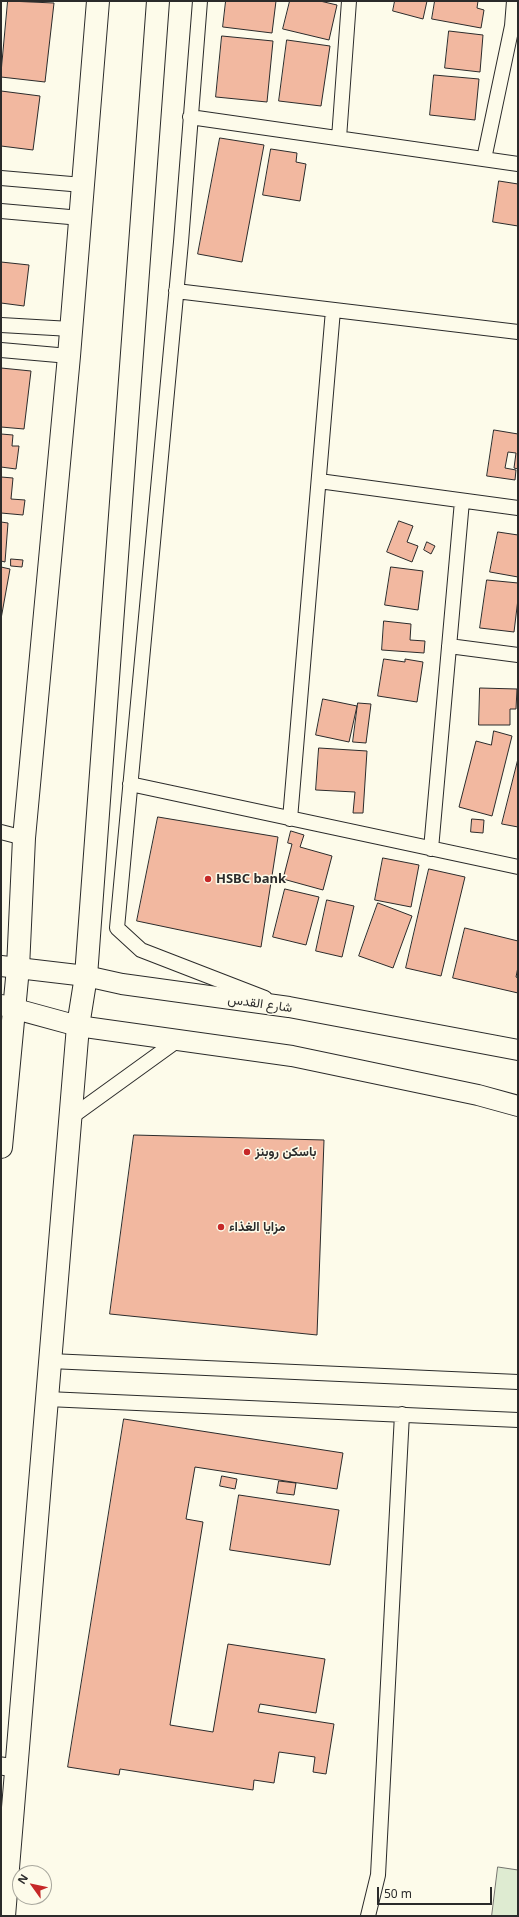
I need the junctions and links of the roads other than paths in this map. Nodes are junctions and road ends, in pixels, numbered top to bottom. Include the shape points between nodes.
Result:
1 (98, 1) edge
2 (158, 1) edge
3 (200, 1) edge
4 (349, 1) edge
5 (514, 1) edge
6 (515, 27) edge
7 (190, 117) junction
8 (339, 138) junction
9 (484, 159) junction
10 (518, 164) edge
11 (1, 178) edge
12 (83, 185) junction
13 (1, 211) edge
14 (80, 218) junction
15 (176, 291) junction
16 (333, 310) junction
17 (1, 324) edge
18 (71, 329) junction
19 (518, 332) edge
20 (1, 350) edge
21 (69, 356) junction
22 (318, 481) junction
23 (462, 501) junction
24 (518, 508) edge
25 (449, 646) junction
26 (518, 655) edge
27 (130, 784) junction
28 (290, 819) junction
29 (1, 832) edge
30 (24, 838) junction
31 (431, 849) junction
32 (518, 868) edge
33 (9, 967) edge
34 (86, 976) junction
35 (7, 1007) edge
36 (289, 1008) junction
37 (78, 1026) junction
38 (178, 1040) junction
39 (518, 1050) edge
40 (518, 1106) edge
41 (70, 1118) junction
42 (1, 1147) edge
43 (50, 1360) junction
44 (518, 1382) edge
45 (47, 1399) junction
46 (402, 1414) junction
47 (518, 1420) edge
48 (8, 1767) edge
49 (7, 1799) edge
50 (4, 1916) edge
51 (368, 1916) edge

1 - 12 main road
2 - 34 main road
3 - 7 street
4 - 8 street
5 - 6 street
6 - 9 street
7 - 8 street
7 - 15 street
8 - 9 street
9 - 10 street
11 - 12 street
12 - 14 main road
13 - 14 street
14 - 18 main road
15 - 16 street
15 - 27 street
16 - 19 street
16 - 22 street
17 - 18 street
18 - 21 main road
20 - 21 street
21 - 30 main road
22 - 23 street
22 - 28 street
23 - 24 street
23 - 25 street
25 - 26 street
25 - 31 street
27 - 28 street
27 - 36 street via 117,928 141,950
28 - 31 street
29 - 30 street
30 - 33 main road
31 - 32 street
33 - 34 main road, شارع القدس
33 - 35 main road
34 - 36 main road, شارع القدس via 122,984
34 - 37 main road
35 - 37 main road
35 - 42 main road
36 - 39 main road, شارع القدس
37 - 38 main road
37 - 41 main road
38 - 40 main road via 292,1056 478,1095
38 - 41 street
41 - 43 main road
43 - 44 street
43 - 45 main road
45 - 46 street
45 - 48 main road
46 - 47 street
46 - 51 street via 378,1875
48 - 49 main road
49 - 50 main road

